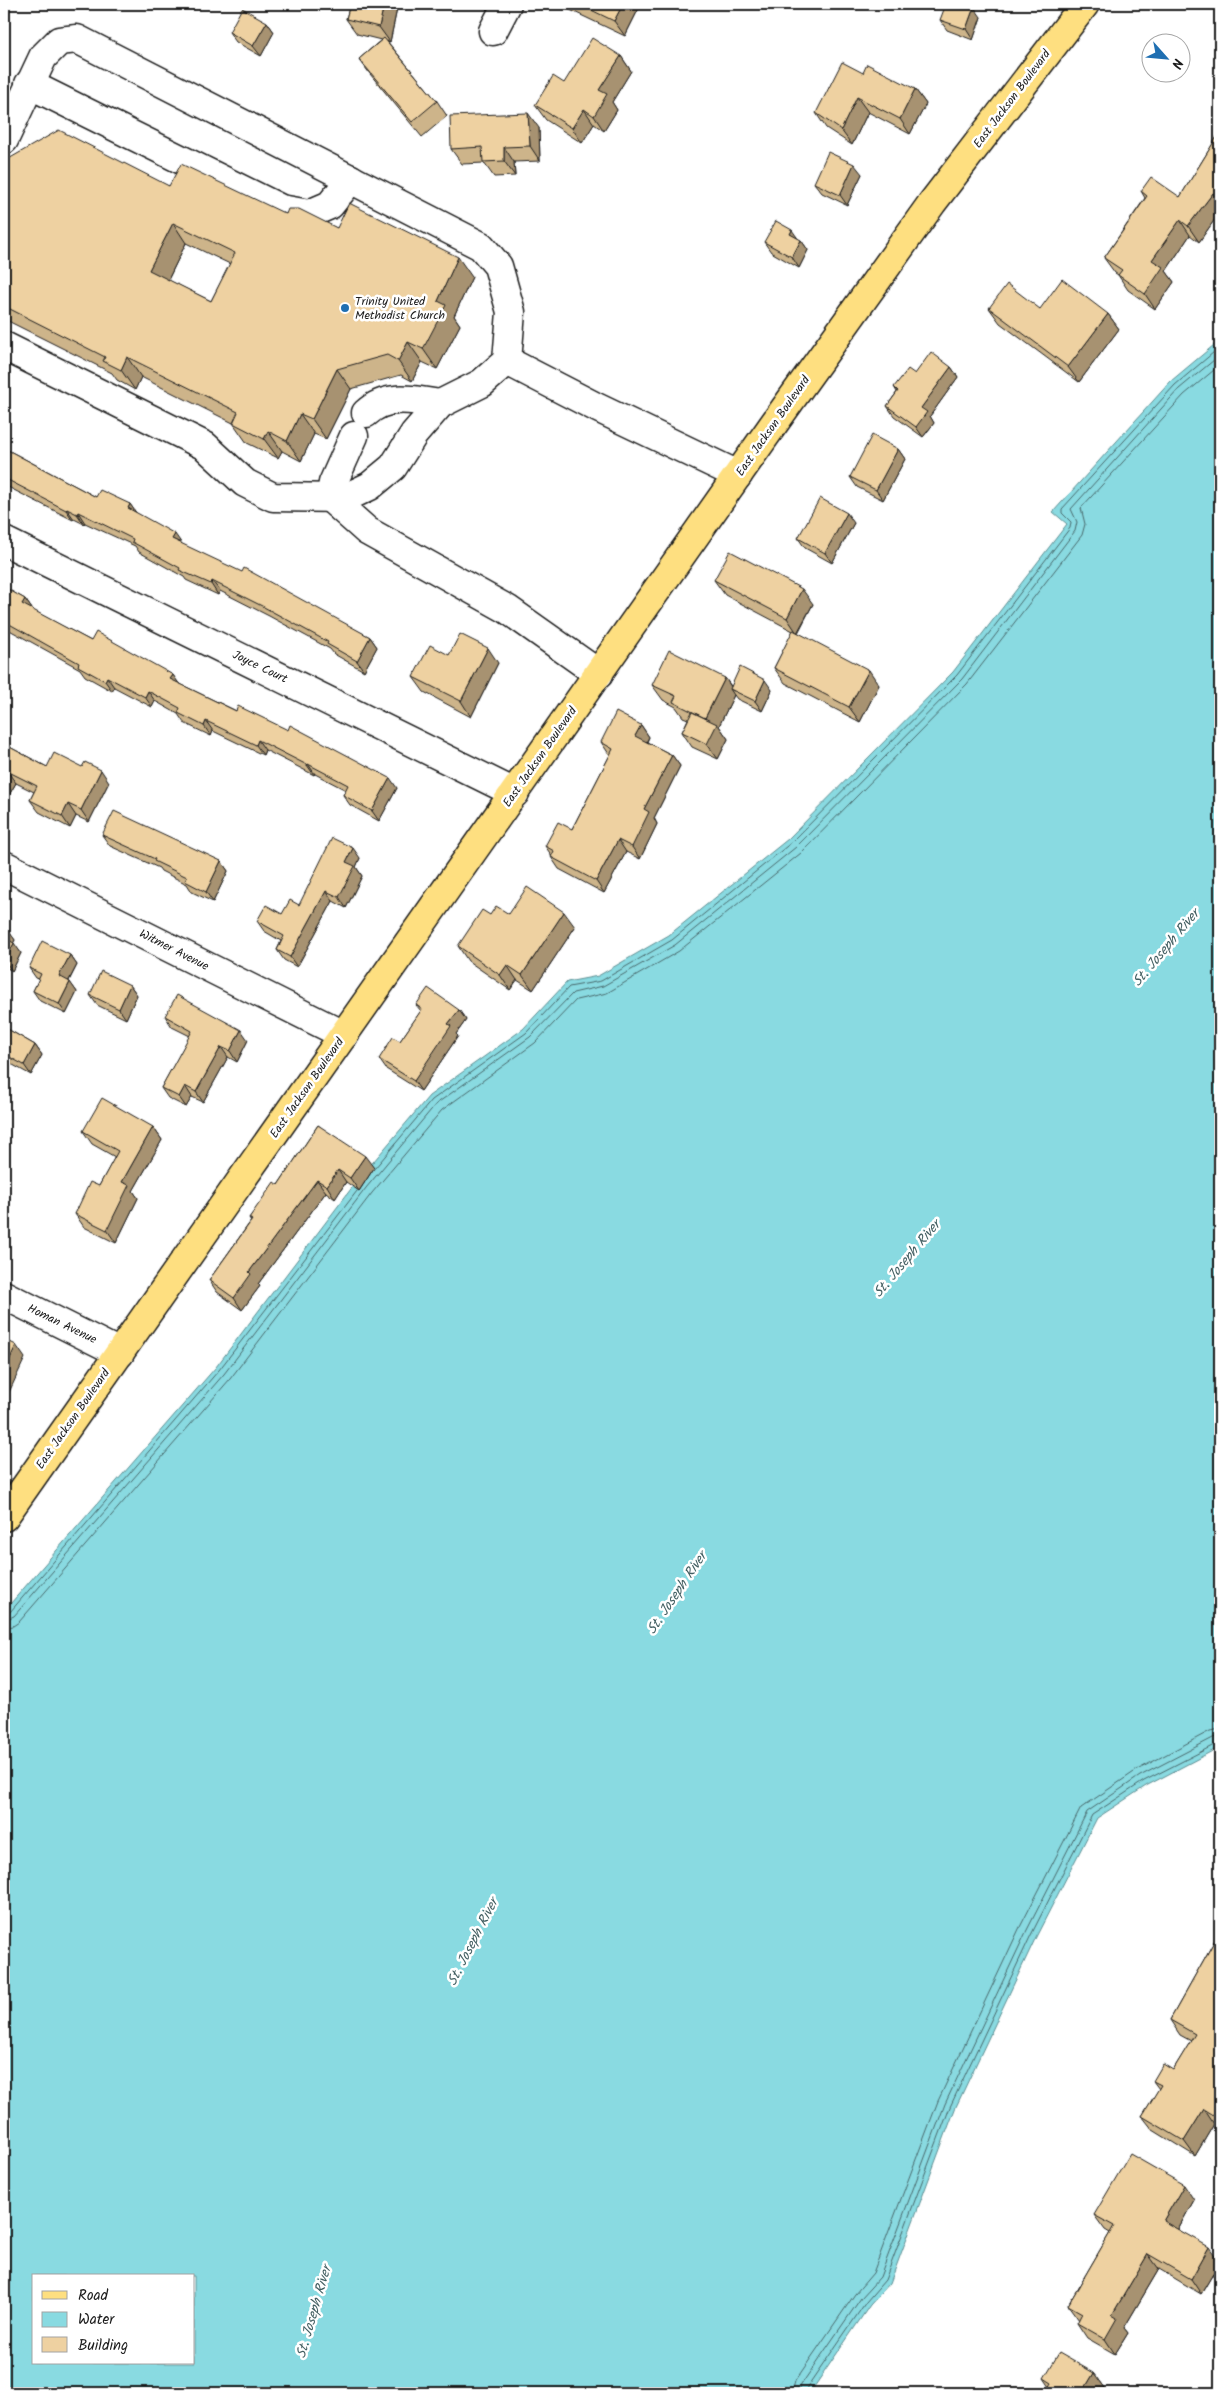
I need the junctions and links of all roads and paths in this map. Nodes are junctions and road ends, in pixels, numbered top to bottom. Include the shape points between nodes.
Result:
1 (507, 4) edge
2 (1085, 4) edge
3 (493, 31) dead end
4 (29, 84) junction
5 (4, 140) edge
6 (351, 179) junction
7 (4, 346) edge
8 (507, 361) junction
9 (440, 404) junction
10 (366, 413) dead end
11 (354, 436) dead end
12 (738, 475) junction
13 (330, 498) junction
14 (4, 541) edge
15 (599, 674) junction
16 (515, 793) junction
17 (4, 864) edge
18 (344, 1035) junction
19 (4, 1296) edge
20 (120, 1353) junction
21 (4, 1517) edge

1 - 3 street
2 - 12 main road, East Jackson Boulevard via 932,204
4 - 5 street
4 - 6 street via 281,208 309,214 330,205
4 - 6 street via 43,57 59,41 77,39
6 - 8 street via 481,246 498,266 511,312
7 - 13 street via 205,446 246,483 272,497
8 - 9 street via 482,383
8 - 12 street
9 - 10 street via 409,399 388,400
9 - 13 street via 414,434 393,467 370,486 345,498
11 - 13 street via 336,474
12 - 15 main road, East Jackson Boulevard
13 - 15 street via 367,531 507,609
14 - 16 street, Joyce Court
15 - 16 main road, East Jackson Boulevard
16 - 18 main road, East Jackson Boulevard
17 - 18 street, Witmer Avenue
18 - 20 main road, East Jackson Boulevard
19 - 20 street, Homan Avenue
20 - 21 main road, East Jackson Boulevard

